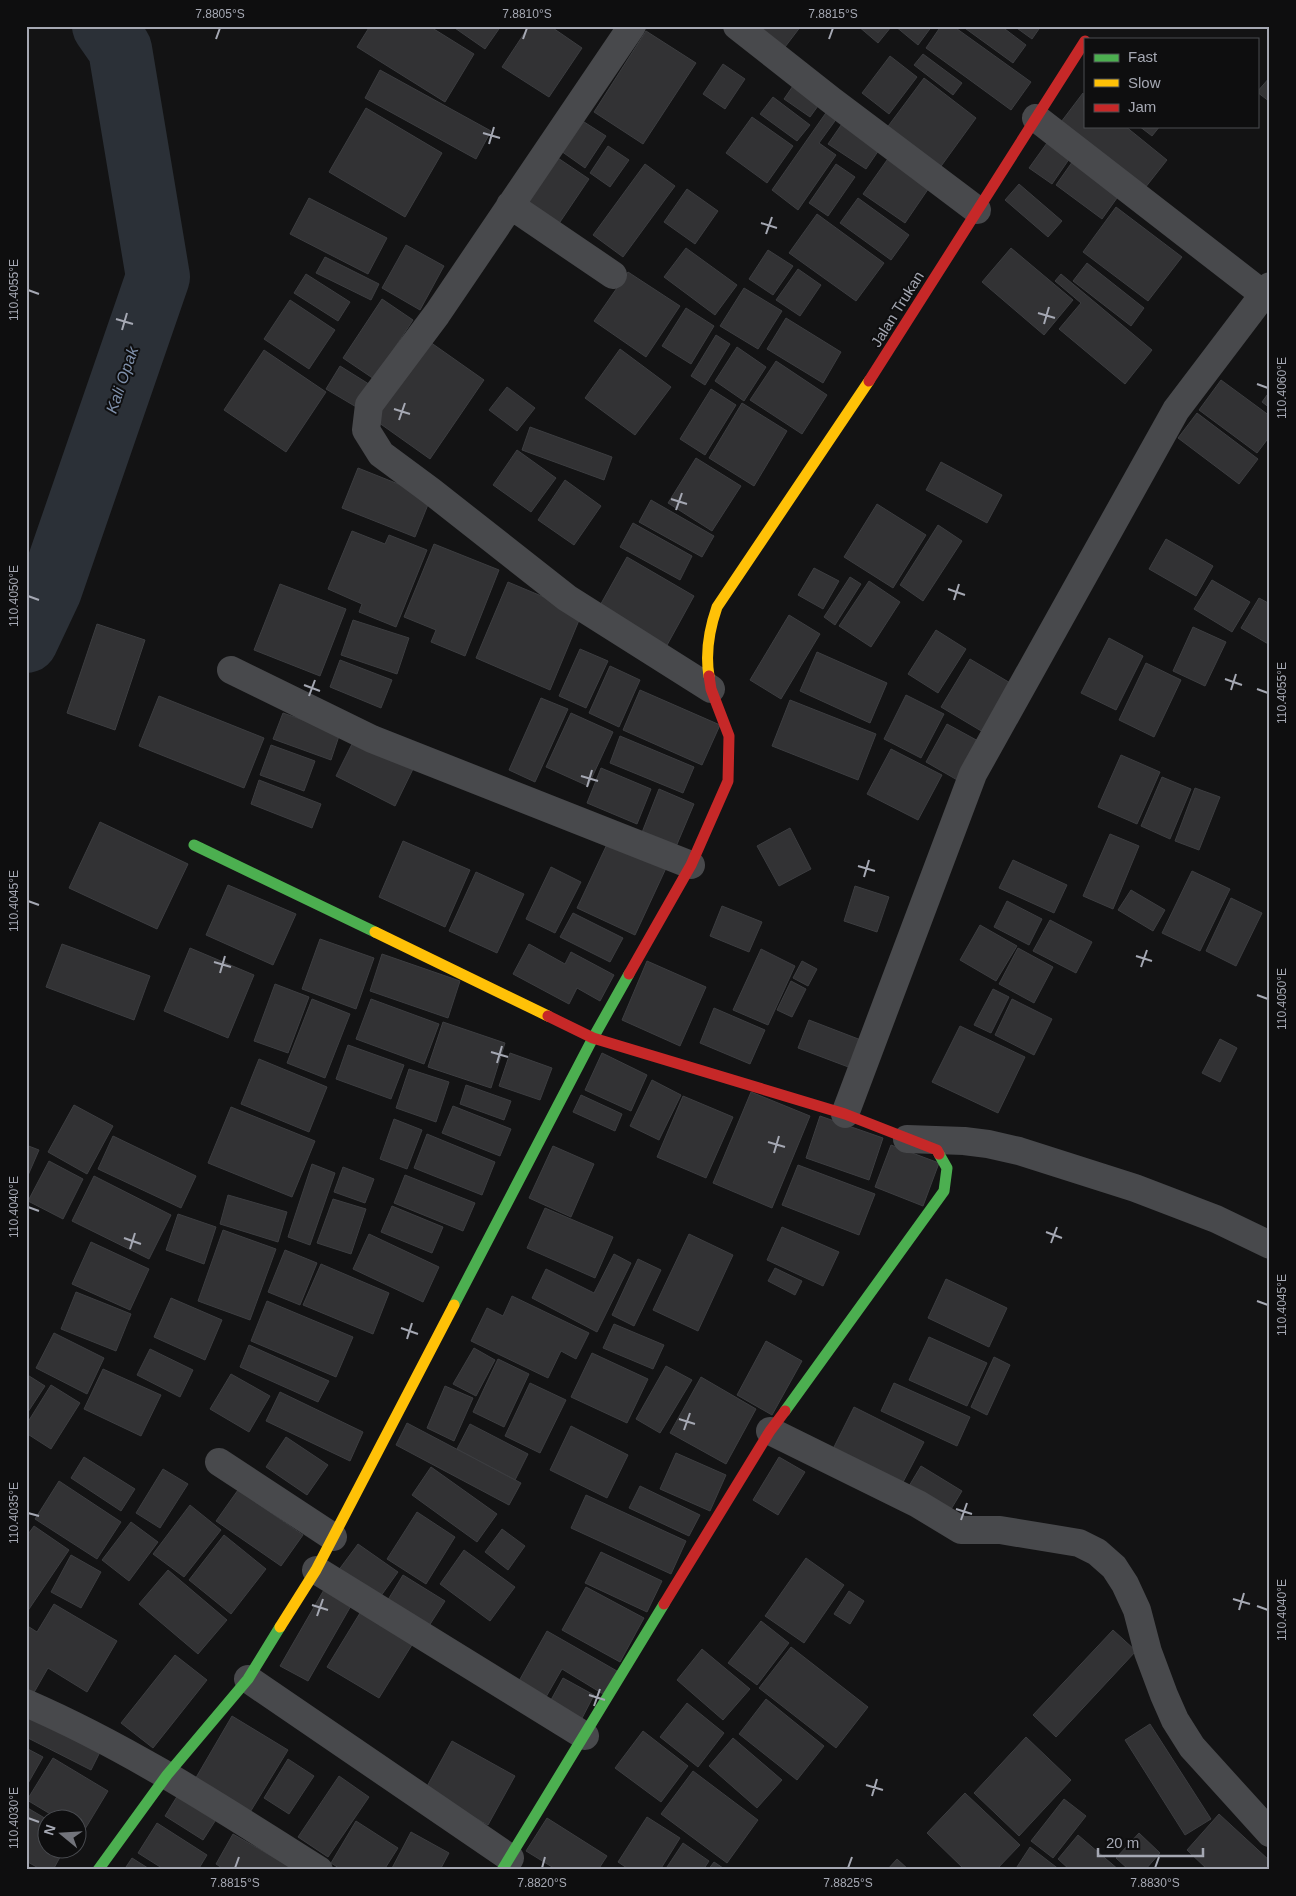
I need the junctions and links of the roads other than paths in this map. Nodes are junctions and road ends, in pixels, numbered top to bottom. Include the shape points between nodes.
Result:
1 (632, 26) edge
2 (737, 26) edge
3 (1084, 42) edge
4 (1036, 118) junction
5 (510, 205) junction
6 (978, 210) junction
7 (613, 276) dead end
8 (1266, 290) edge
9 (231, 670) dead end
10 (711, 689) junction
11 (194, 845) dead end
12 (690, 865) junction
13 (593, 1038) junction
14 (845, 1114) junction
15 (906, 1139) junction
16 (1270, 1245) edge
17 (770, 1431) junction
18 (219, 1462) dead end
19 (333, 1538) junction
20 (316, 1570) junction
21 (248, 1679) junction
22 (26, 1703) edge
23 (584, 1736) junction
24 (167, 1775) junction
25 (1270, 1833) edge
26 (506, 1864) edge
27 (98, 1870) edge
28 (319, 1870) edge

1 - 5 street
2 - 6 street
3 - 4 street, Jalan Trukan
4 - 6 street, Jalan Trukan
4 - 8 street
5 - 7 street
5 - 10 street via 437,314 369,405 366,430 381,454 567,598
6 - 10 street, Jalan Trukan via 718,606 710,626 706,660
8 - 14 street via 1176,410 973,774
9 - 12 street via 372,739
10 - 12 street, Jalan Trukan via 729,736 728,781
11 - 13 street
12 - 13 street, Jalan Trukan
13 - 14 street
13 - 19 street, Jalan Trukan
14 - 15 street
15 - 16 street via 980,1143 1019,1151 1135,1188 1207,1215
15 - 17 street via 937,1150 948,1168 944,1191
17 - 23 street
17 - 25 street via 918,1504 961,1530 1000,1530 1079,1543 1097,1552 1114,1567 1125,1584 1175,1720 1188,1740
18 - 19 street
19 - 20 street, Jalan Trukan
20 - 21 street, Jalan Trukan
20 - 23 street
21 - 24 street, Jalan Trukan
21 - 26 street
22 - 24 street via 74,1724
23 - 26 street
24 - 27 street, Jalan Trukan
24 - 28 street

